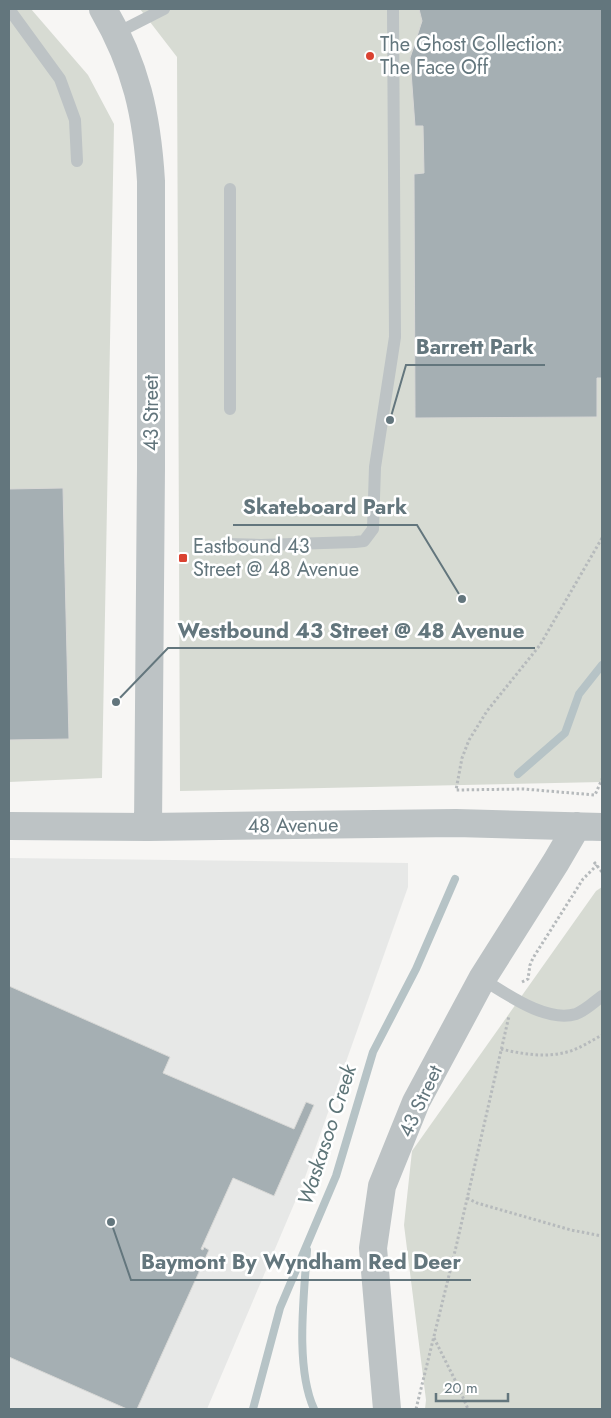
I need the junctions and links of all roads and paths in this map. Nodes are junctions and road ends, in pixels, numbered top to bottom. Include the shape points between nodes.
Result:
1 (9, 9) edge
2 (103, 9) edge
3 (164, 9) edge
4 (393, 9) edge
5 (117, 33) junction
6 (77, 161) dead end
7 (230, 189) dead end
8 (230, 408) dead end
9 (602, 538) edge
10 (228, 544) dead end
11 (602, 780) edge
12 (9, 826) edge
13 (148, 826) junction
14 (589, 826) edge
15 (602, 872) edge
16 (482, 979) junction
17 (602, 996) edge
18 (514, 999) junction
19 (602, 1035) edge
20 (501, 1049) junction
21 (467, 1198) junction
22 (602, 1236) edge
23 (434, 1338) junction
24 (388, 1409) edge
25 (416, 1409) edge
26 (468, 1409) edge

1 - 6 lane via 60,79 75,120
2 - 5 street, 43 Street
3 - 5 lane
4 - 10 lane via 395,337 375,467 373,529 364,541 355,542
5 - 13 street, 43 Street via 143,108 151,181
7 - 8 lane
9 - 11 path via 540,645 487,711 469,740 456,790 524,789 595,795
12 - 13 street, 48 Avenue
13 - 14 street, 48 Avenue via 456,823
14 - 16 street, 43 Street via 556,862
15 - 18 path via 595,864 583,880 533,958 528,979 521,984
16 - 18 lane
16 - 24 street, 43 Street via 416,1102 382,1186 373,1248
17 - 18 lane via 571,1015 545,1013
18 - 20 path
19 - 20 path via 578,1048 554,1054
20 - 21 path
21 - 22 path via 528,1218
21 - 23 path
23 - 25 path
23 - 26 path

